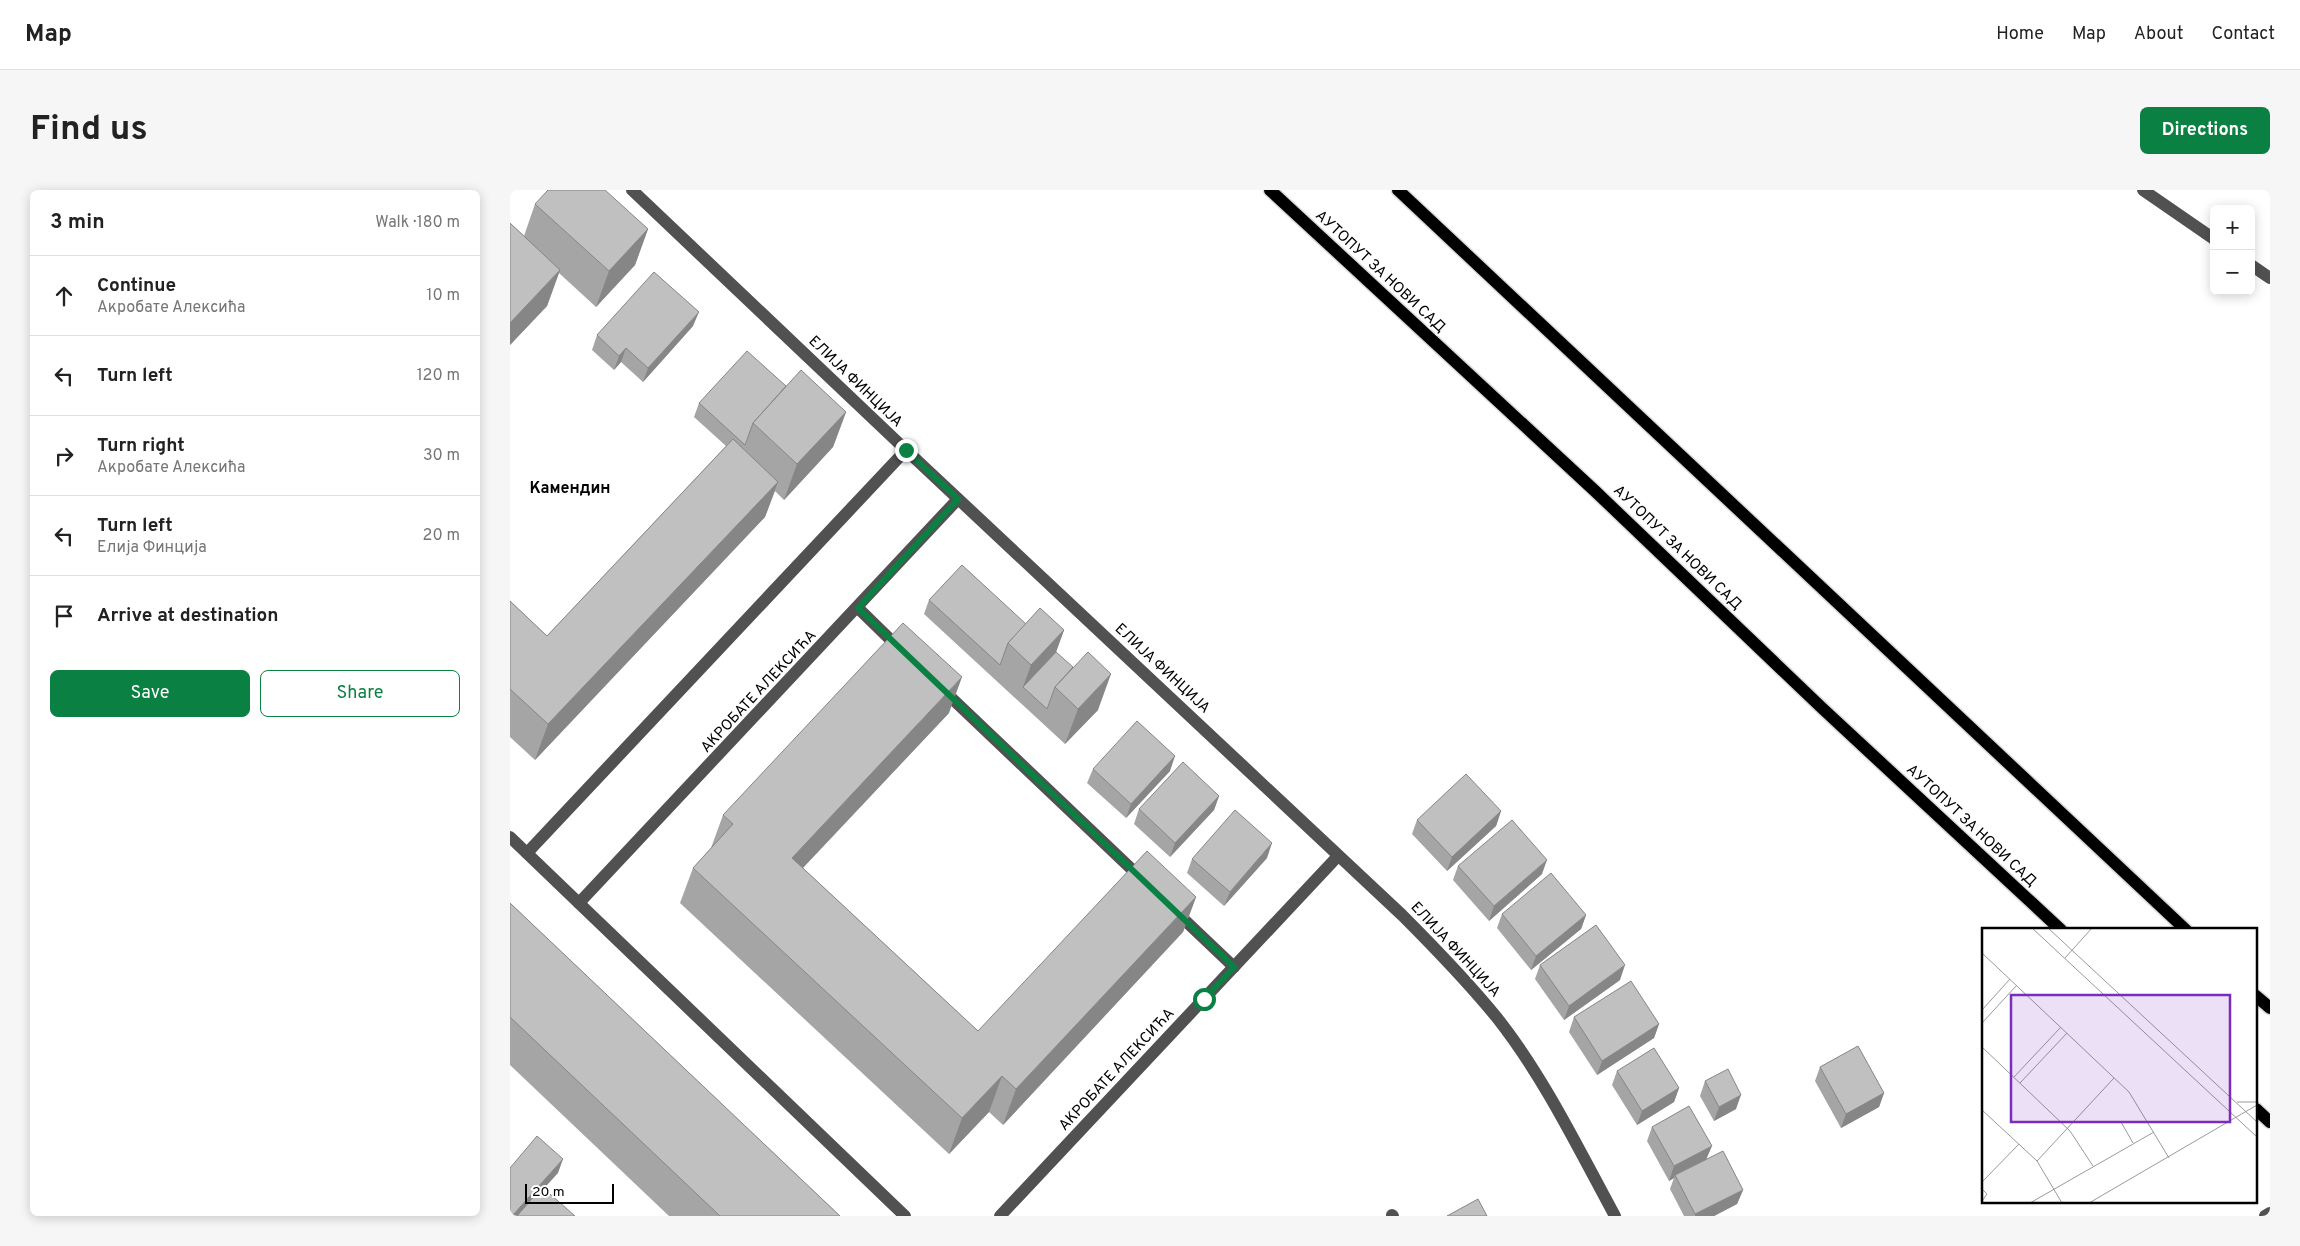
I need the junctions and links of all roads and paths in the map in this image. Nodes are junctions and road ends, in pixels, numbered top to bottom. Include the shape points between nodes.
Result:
1 (632, 190) edge
2 (1270, 190) edge
3 (1398, 190) edge
4 (2143, 190) edge
5 (2210, 236) edge
6 (2255, 268) edge
7 (2270, 278) edge
8 (906, 450) junction
9 (958, 499) junction
10 (858, 608) junction
11 (907, 656) edge
12 (929, 676) edge
13 (510, 837) edge
14 (527, 853) junction
15 (1338, 856) junction
16 (1149, 886) edge
17 (1163, 900) edge
18 (579, 903) junction
19 (2059, 928) edge
20 (2184, 928) edge
21 (1234, 967) junction
22 (2258, 998) edge
23 (2270, 1008) edge
24 (2258, 1111) edge
25 (2270, 1122) edge
26 (2270, 1213) edge
27 (905, 1216) edge
28 (1000, 1216) edge
29 (1615, 1216) edge
30 (2265, 1216) edge

1 - 8 street, ЕЛИЈА ФИНЦИЈА
2 - 19 main road, АУТОПУТ ЗА НОВИ САД via 1588,484
3 - 20 main road
4 - 5 street
6 - 7 street
8 - 9 street, ЕЛИЈА ФИНЦИЈА
8 - 14 street
9 - 10 street, АКРОБАТЕ АЛЕКСИЋА
9 - 15 street, ЕЛИЈА ФИНЦИЈА
10 - 11 street
10 - 18 street, АКРОБАТЕ АЛЕКСИЋА
12 - 16 street
13 - 14 street
14 - 18 street
15 - 21 street, АКРОБАТЕ АЛЕКСИЋА
15 - 29 street, ЕЛИЈА ФИНЦИЈА via 1449,962 1499,1021 1540,1082
17 - 21 street
18 - 27 street
21 - 28 street, АКРОБАТЕ АЛЕКСИЋА
22 - 23 main road
24 - 25 main road
26 - 30 street

